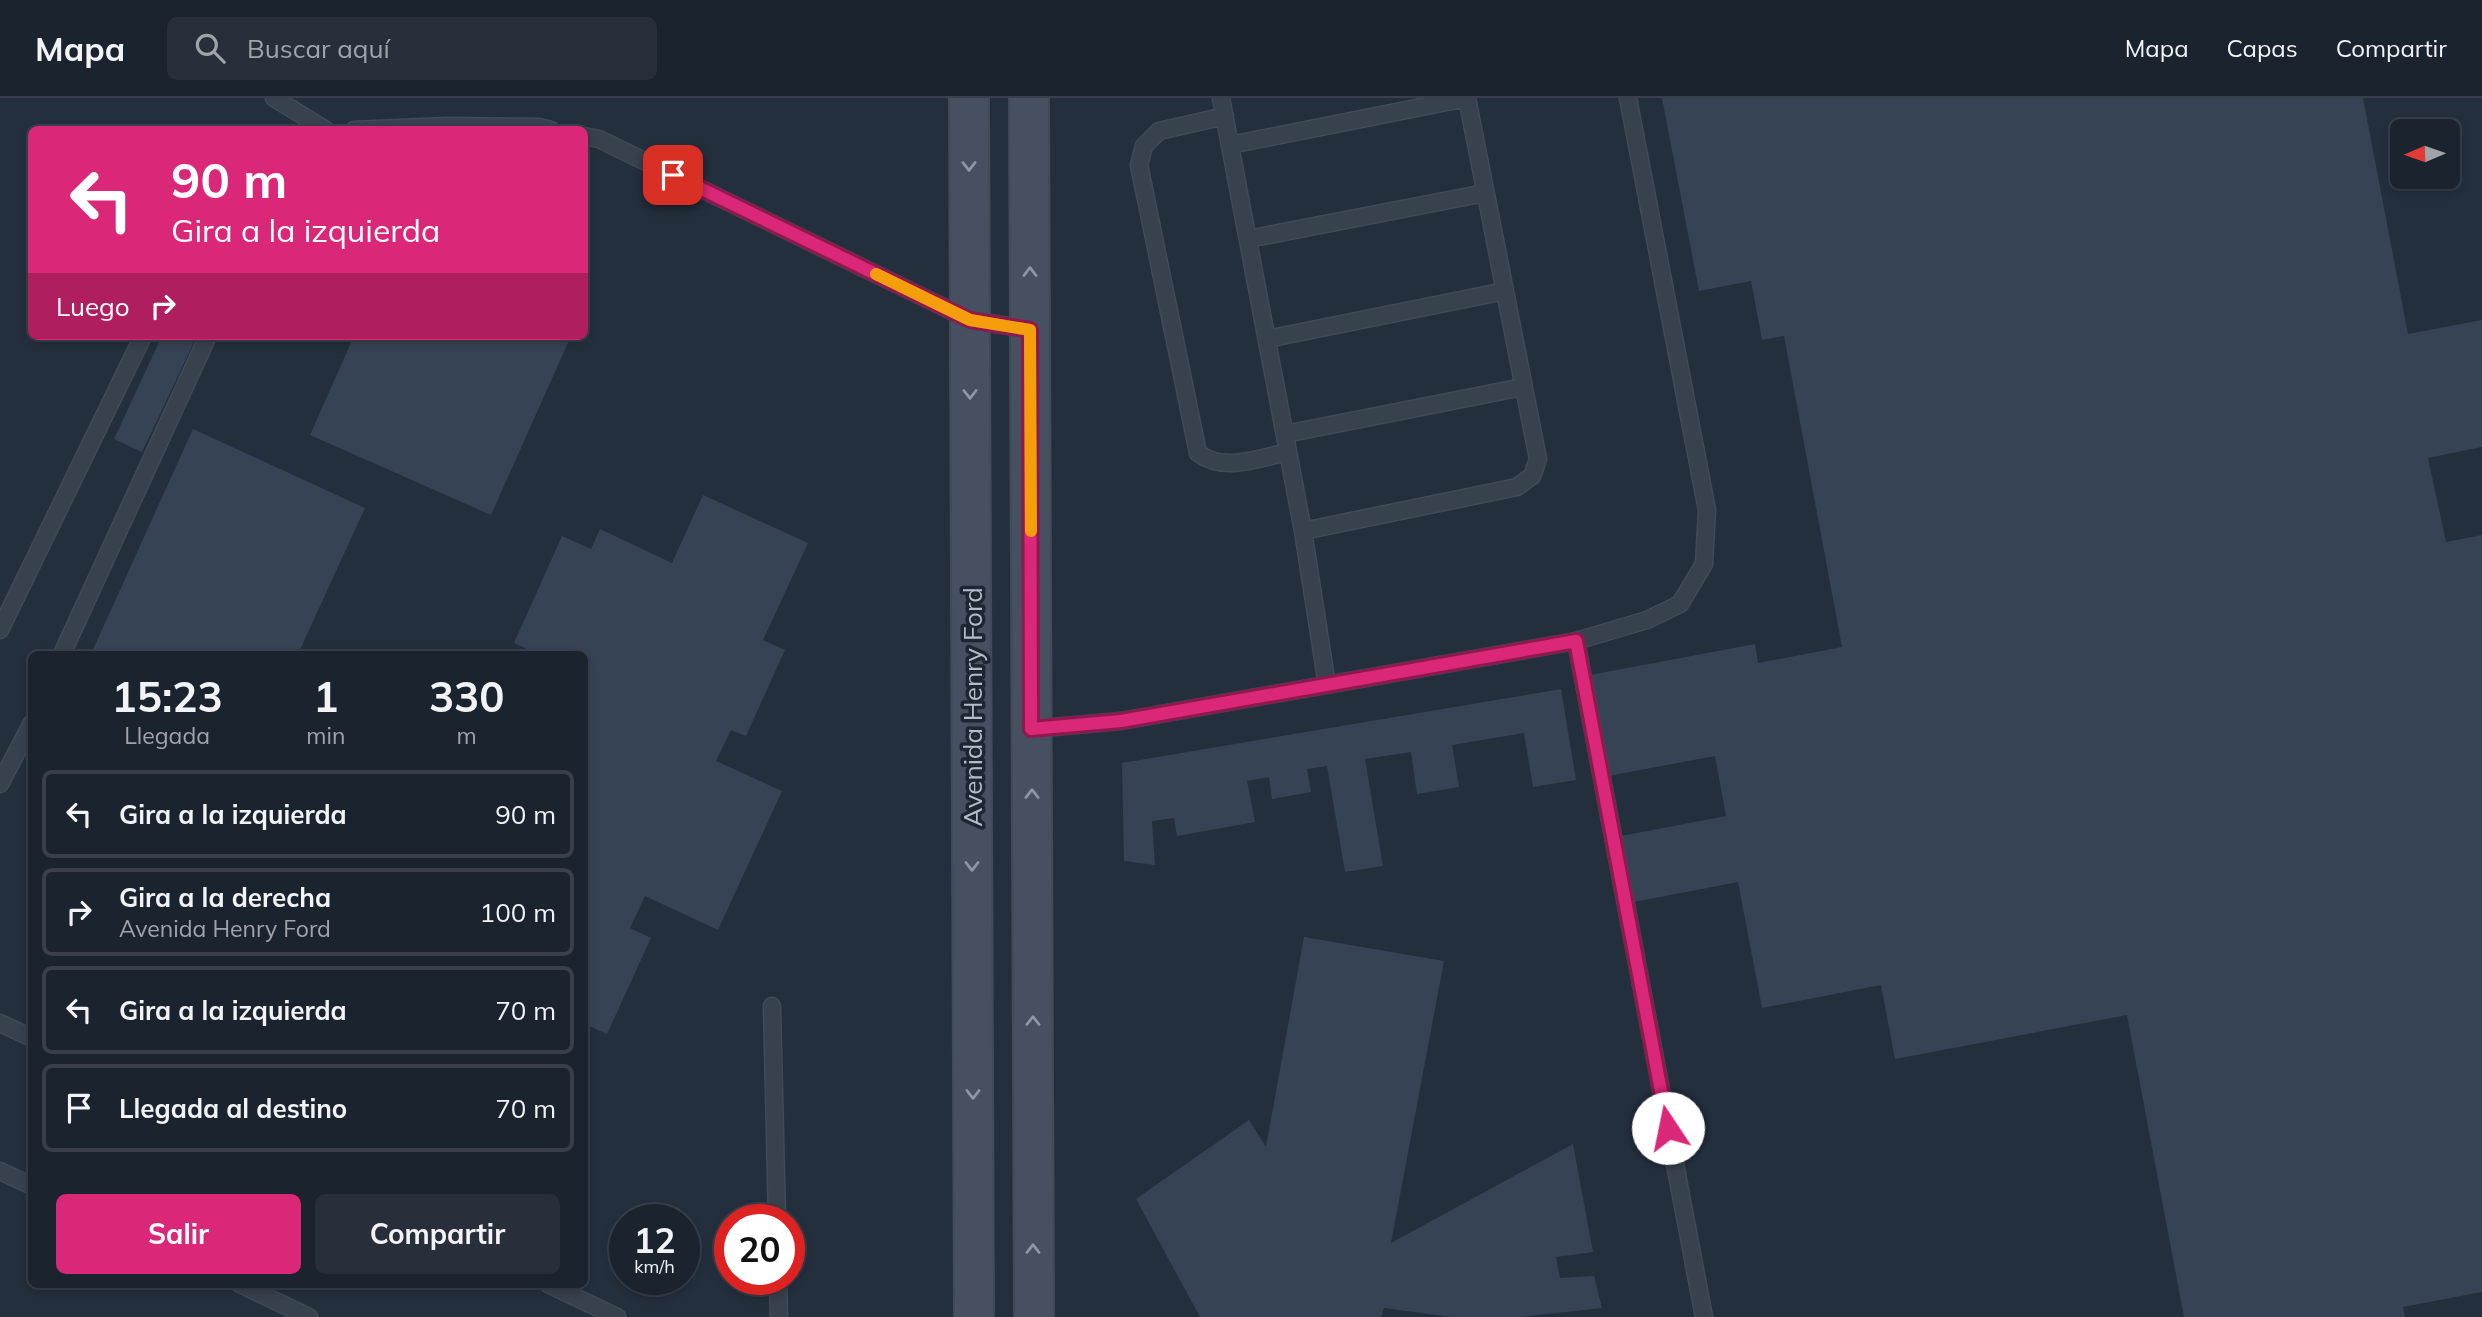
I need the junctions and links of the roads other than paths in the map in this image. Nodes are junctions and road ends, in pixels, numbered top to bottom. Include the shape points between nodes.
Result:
1 (968, 98) edge
2 (1029, 98) edge
3 (1222, 98) edge
4 (1467, 98) edge
5 (1628, 98) edge
6 (279, 99) edge
7 (1225, 116) junction
8 (320, 126) edge
9 (588, 137) edge
10 (1230, 145) junction
11 (1485, 193) junction
12 (1248, 239) junction
13 (1505, 291) junction
14 (970, 320) junction
15 (1030, 330) junction
16 (1267, 339) junction
17 (141, 340) edge
18 (206, 340) edge
19 (1523, 387) junction
20 (1285, 434) junction
21 (1288, 452) junction
22 (1303, 531) junction
23 (0, 630) edge
24 (1576, 641) junction
25 (63, 651) edge
26 (1327, 685) junction
27 (1031, 729) junction
28 (28, 731) edge
29 (0, 784) edge
30 (772, 1006) dead end
31 (0, 1023) edge
32 (28, 1036) edge
33 (0, 1171) edge
34 (28, 1184) edge
35 (777, 1204) edge
36 (248, 1288) edge
37 (556, 1288) edge
38 (778, 1295) edge
39 (309, 1317) edge
40 (617, 1317) edge
41 (779, 1317) edge
42 (974, 1317) edge
43 (1034, 1317) edge
44 (1704, 1317) edge

1 -> 14 main road, Avenida Henry Ford
15 -> 2 main road
3 - 7 lane
4 - 10 lane
4 - 11 lane
5 - 24 lane via 1707,510 1704,564 1680,604 1647,620
6 - 8 lane
7 - 10 lane
7 - 21 lane via 1159,131 1144,146 1139,165 1198,453 1210,462 1230,464
9 - 14 lane
10 - 12 lane
11 - 12 lane
11 - 13 lane
12 - 16 lane
13 - 16 lane
13 - 19 lane
14 - 15 lane
14 -> 42 main road, Avenida Henry Ford
15 - 27 main road
16 - 20 lane
17 - 23 lane
18 - 25 lane
19 - 20 lane
19 - 22 lane via 1538,459 1532,476 1517,487
20 - 21 lane
21 - 22 lane
22 - 26 lane
24 - 26 lane
24 - 44 lane
26 - 27 lane via 1121,721
43 -> 27 main road
28 - 29 lane
30 - 35 lane
31 - 32 lane
33 - 34 lane
36 - 39 lane
37 - 40 lane
38 - 41 lane

